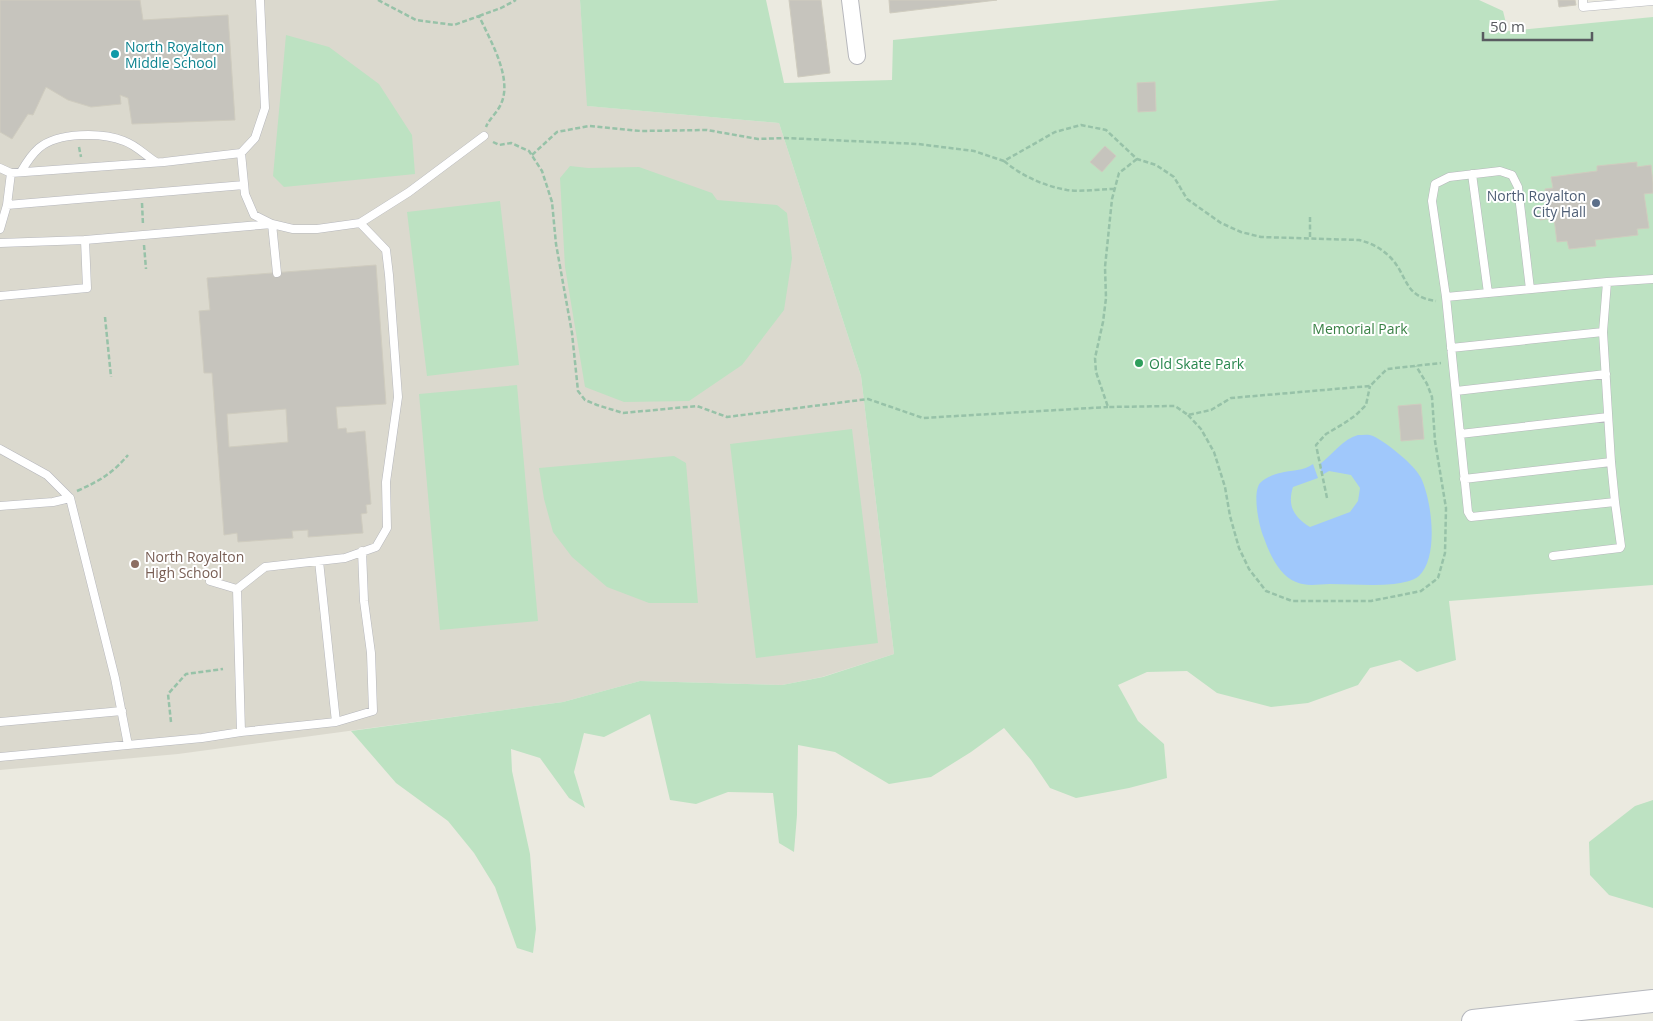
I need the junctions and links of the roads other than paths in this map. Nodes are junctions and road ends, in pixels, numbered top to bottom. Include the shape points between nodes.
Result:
1 (260, 0) edge
2 (850, 0) edge
3 (1583, 0) edge
4 (1653, 1) edge
5 (857, 56) dead end
6 (484, 136) road end
7 (241, 153) junction
8 (156, 162) junction
9 (0, 168) edge
10 (21, 172) junction
11 (11, 173) junction
12 (1472, 174) junction
13 (244, 185) junction
14 (7, 205) junction
15 (360, 223) junction
16 (272, 224) junction
17 (0, 229) edge
18 (85, 240) junction
19 (0, 243) edge
20 (277, 274) dead end
21 (1653, 279) edge
22 (1607, 282) junction
23 (1530, 289) junction
24 (1488, 293) junction
25 (0, 296) edge
26 (1446, 297) junction
27 (1603, 332) junction
28 (1452, 348) junction
29 (1606, 374) junction
30 (1456, 390) junction
31 (1608, 417) junction
32 (1460, 434) junction
33 (0, 449) edge
34 (1610, 462) junction
35 (1464, 479) junction
36 (70, 498) junction
37 (1615, 502) junction
38 (0, 506) edge
39 (362, 551) junction
40 (1553, 556) dead end
41 (319, 560) junction
42 (210, 581) dead end
43 (237, 589) junction
44 (122, 712) junction
45 (0, 722) edge
46 (336, 722) junction
47 (241, 732) junction
48 (128, 745) junction
49 (0, 757) edge
50 (1653, 1001) edge
51 (1473, 1021) edge

1 - 7 lane via 265,108 255,138
2 - 5 street
3 - 4 lane via 1583,7
6 - 15 lane via 409,192
7 - 8 lane
7 - 13 lane
8 - 10 lane
8 - 10 lane via 126,141 105,136 80,136 56,139 41,147
9 - 11 lane
10 - 11 lane
11 - 14 lane
12 - 23 lane via 1500,171 1512,175 1518,187
12 - 24 lane
12 - 26 lane via 1448,177 1435,184 1432,201
13 - 14 lane
13 - 16 lane via 254,215
14 - 17 lane
15 - 16 lane via 318,229 293,229
15 - 39 lane via 386,250 398,397 386,482 387,528 376,546
16 - 18 lane
16 - 20 lane
18 - 19 lane
18 - 25 lane via 87,288
21 - 22 lane
22 - 23 lane
22 - 27 lane
23 - 24 lane
24 - 26 lane
26 - 28 lane
27 - 28 lane
27 - 29 lane
28 - 30 lane
29 - 30 lane
29 - 31 lane
30 - 32 lane
31 - 32 lane
31 - 34 lane
32 - 35 lane
33 - 36 lane via 47,475
34 - 35 lane
34 - 37 lane
35 - 37 lane via 1471,517
36 - 38 lane
36 - 44 lane
37 - 40 lane via 1620,548
39 - 41 lane via 345,558
39 - 46 lane via 373,710
41 - 43 lane via 264,567
41 - 46 lane
42 - 43 lane
43 - 47 lane
44 - 45 lane
44 - 48 lane
46 - 47 lane
47 - 48 lane
48 - 49 lane
50 - 51 street

